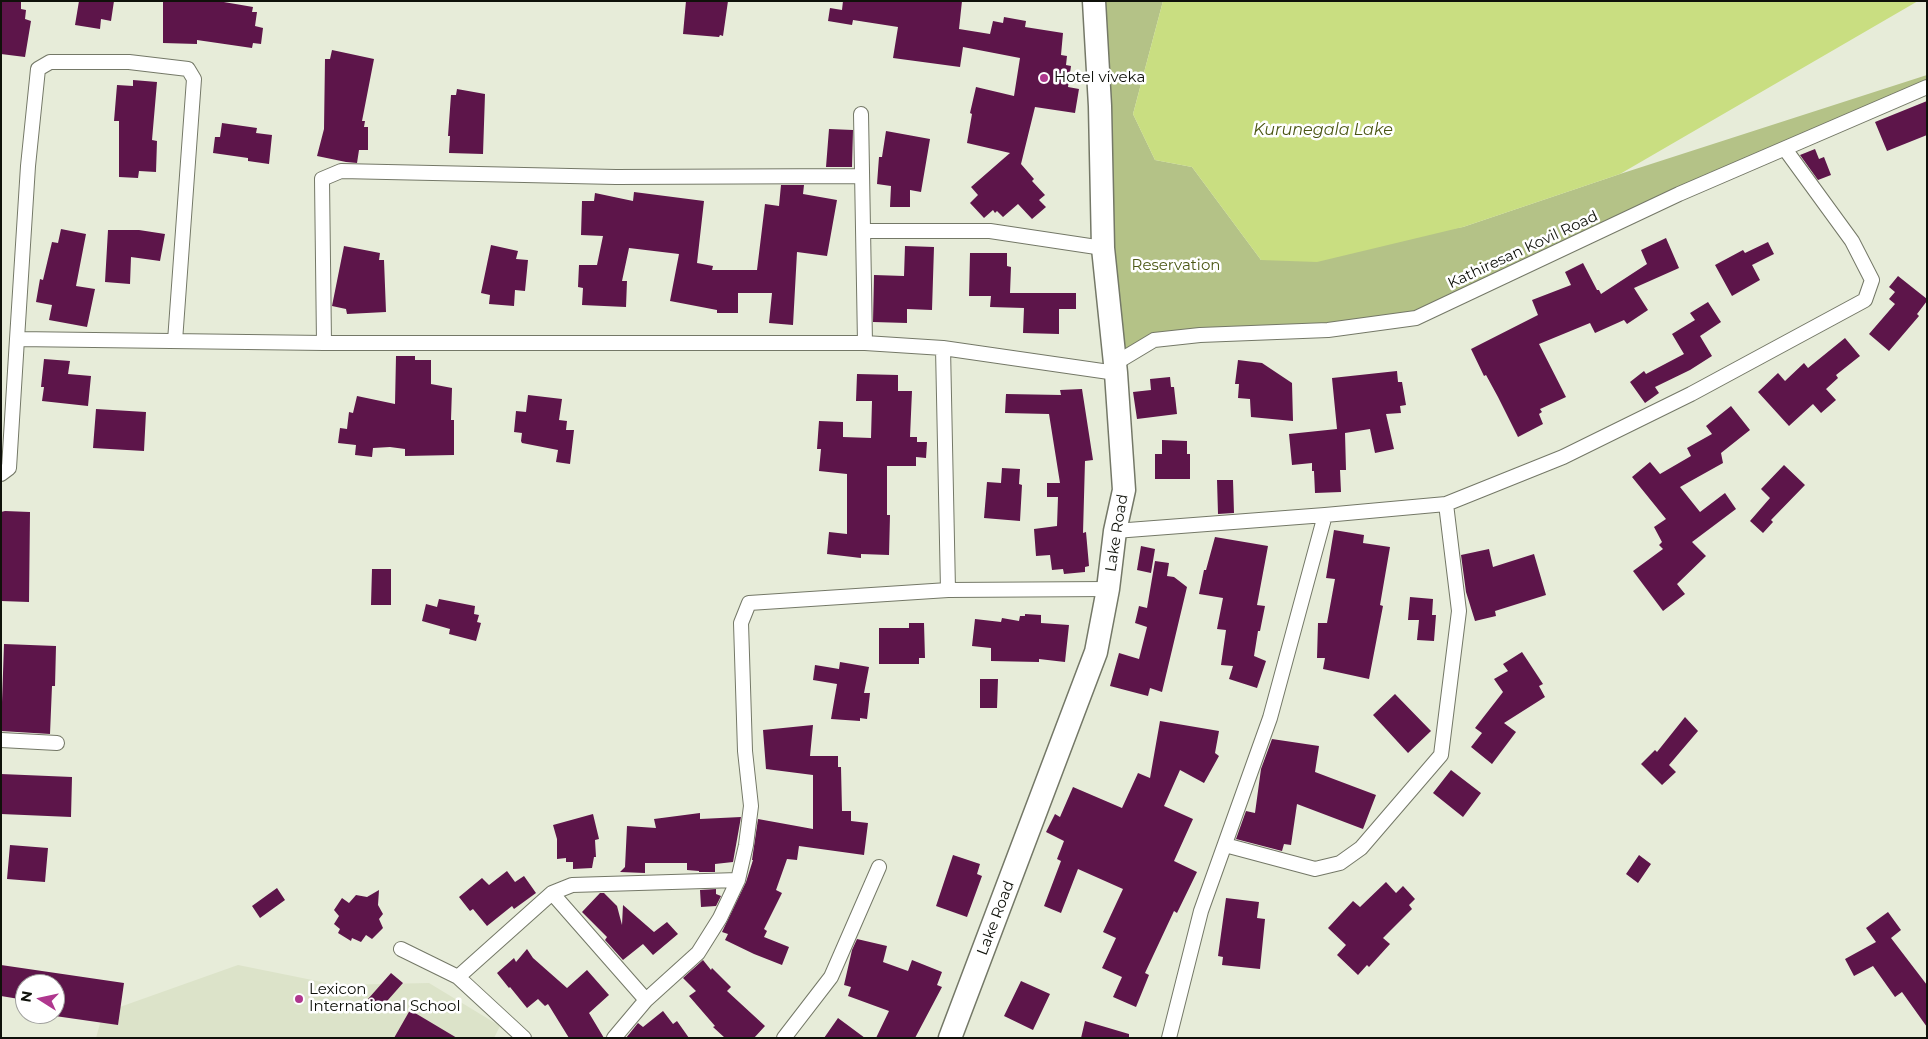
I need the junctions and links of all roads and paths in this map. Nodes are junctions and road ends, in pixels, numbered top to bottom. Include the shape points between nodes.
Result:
1 (1094, 1) edge
2 (1927, 87) edge
3 (861, 114) dead end
4 (1785, 149) junction
5 (861, 176) junction
6 (864, 231) junction
7 (1103, 248) junction
8 (17, 338) junction
9 (175, 341) junction
10 (324, 343) junction
11 (865, 343) junction
12 (943, 348) junction
13 (1115, 368) junction
14 (1, 474) edge
15 (1446, 504) junction
16 (1325, 516) junction
17 (1115, 531) junction
18 (1108, 589) junction
19 (948, 590) junction
20 (1, 740) edge
21 (57, 743) dead end
22 (1225, 845) junction
23 (878, 867) dead end
24 (738, 880) junction
25 (552, 893) junction
26 (401, 949) dead end
27 (458, 977) junction
28 (646, 1000) junction
29 (524, 1038) edge
30 (614, 1038) edge
31 (784, 1038) edge
32 (950, 1038) edge
33 (1169, 1038) edge

1 - 7 main road, Lake Road
2 - 4 street, Kathiresan Kovil Road
3 - 5 street
4 - 13 street, Kathiresan Kovil Road via 1679,194 1416,318 1328,330 1154,340
4 - 15 street via 1852,241 1872,280 1865,300 1691,394 1562,457
5 - 6 street
5 - 10 street via 616,177 341,171 322,178
6 - 7 street via 990,231
6 - 11 street
7 - 13 main road, Lake Road
8 - 9 street
8 - 9 street via 38,69 50,62 129,62 188,69 194,79
8 - 14 street via 9,468
9 - 10 street
10 - 11 street
11 - 12 street
12 - 13 street
12 - 19 street
13 - 17 main road, Lake Road via 1124,490
15 - 16 street
15 - 22 street via 1459,611 1440,755 1361,848 1340,863 1315,870
16 - 17 street
16 - 22 street via 1270,718
17 - 18 main road, Lake Road
18 - 19 street
18 - 32 main road, Lake Road via 1096,652
19 - 24 street via 749,603 741,623 745,751 751,806
20 - 21 street
22 - 33 street via 1201,911
23 - 31 street via 831,977
24 - 25 street via 572,885
24 - 28 street via 698,953
25 - 27 street
25 - 28 street
26 - 27 street
27 - 29 street
28 - 30 street

